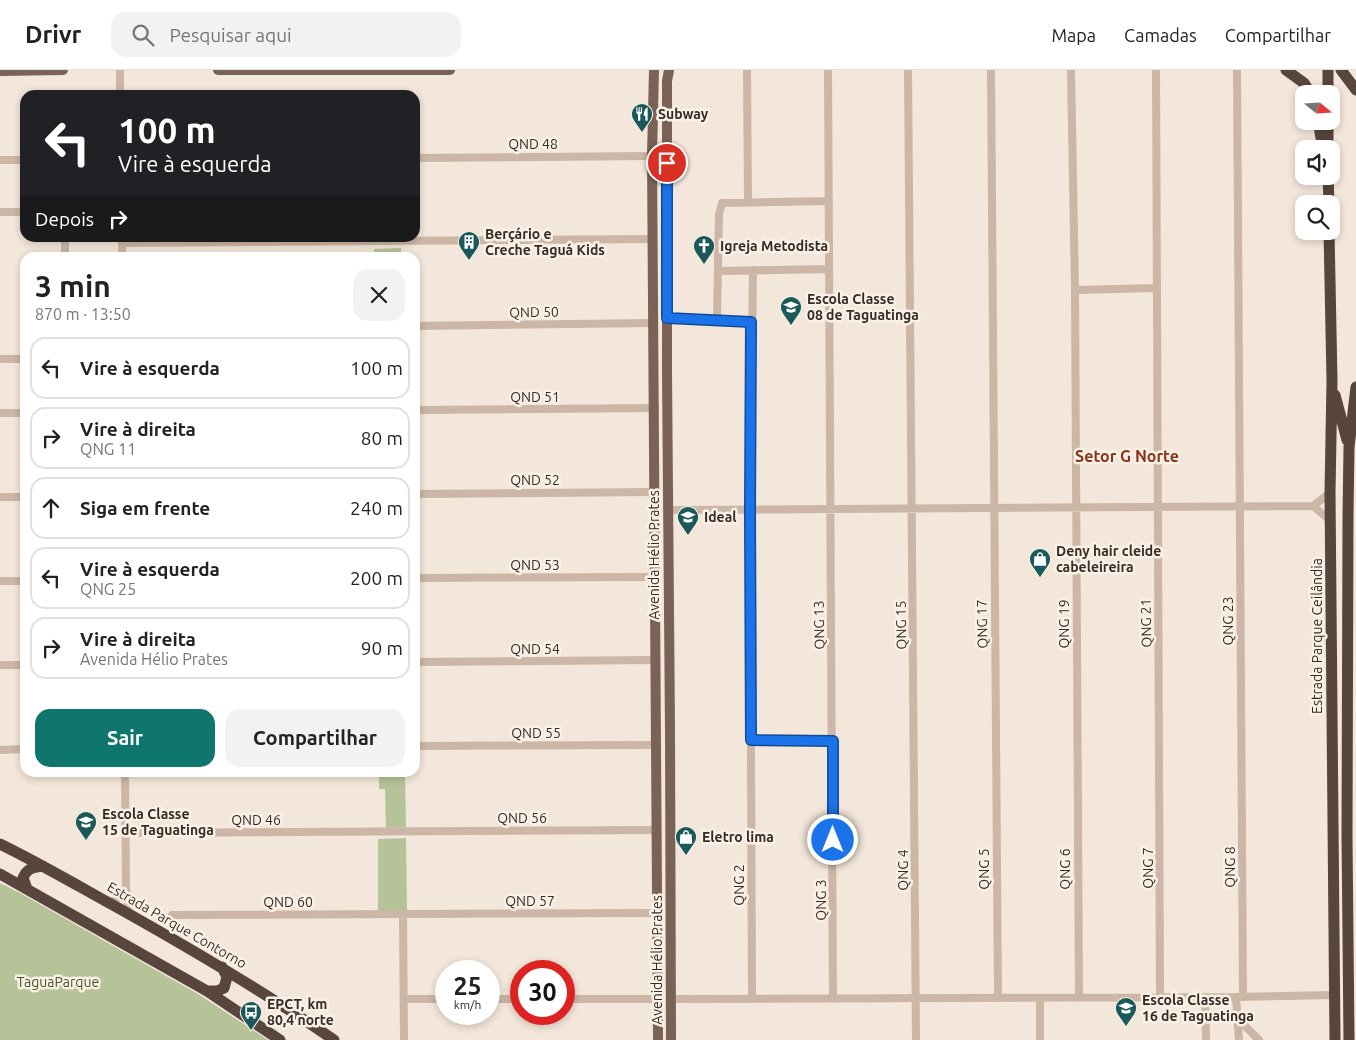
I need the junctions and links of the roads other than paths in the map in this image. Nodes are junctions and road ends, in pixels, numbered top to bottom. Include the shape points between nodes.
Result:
1 (0, 70) edge
2 (64, 70) edge
3 (120, 70) edge
4 (218, 70) edge
5 (393, 70) edge
6 (450, 70) edge
7 (654, 70) edge
8 (669, 70) edge
9 (747, 70) edge
10 (828, 70) edge
11 (908, 70) edge
12 (991, 70) edge
13 (1071, 70) edge
14 (1156, 70) edge
15 (1237, 70) edge
16 (1286, 70) edge
17 (1328, 70) edge
18 (1342, 70) edge
19 (1305, 85) edge
20 (1328, 85) edge
21 (120, 90) edge
22 (1356, 90) edge
23 (652, 156) junction
24 (420, 158) edge
25 (0, 160) edge
26 (20, 160) edge
27 (828, 201) junction
28 (748, 202) junction
29 (0, 212) edge
30 (20, 212) edge
31 (652, 238) junction
32 (1329, 240) edge
33 (420, 241) edge
34 (829, 269) junction
35 (752, 270) junction
36 (719, 271) junction
37 (653, 280) junction
38 (1156, 288) junction
39 (1075, 290) junction
40 (667, 318) junction
41 (717, 320) junction
42 (751, 322) junction
43 (654, 323) junction
44 (420, 326) edge
45 (0, 359) edge
46 (20, 359) edge
47 (1332, 380) junction
48 (1356, 387) edge
49 (654, 408) junction
50 (420, 410) edge
51 (20, 412) edge
52 (0, 413) edge
53 (1349, 447) junction
54 (655, 492) junction
55 (1330, 493) junction
56 (420, 494) edge
57 (0, 497) edge
58 (20, 497) edge
59 (1240, 506) junction
60 (1313, 506) junction
61 (1157, 507) junction
62 (912, 508) junction
63 (994, 508) junction
64 (1076, 508) junction
65 (830, 509) junction
66 (668, 510) junction
67 (750, 510) junction
68 (1331, 521) junction
69 (667, 539) junction
70 (1352, 570) edge
71 (655, 577) junction
72 (420, 578) edge
73 (0, 581) edge
74 (20, 581) edge
75 (656, 660) junction
76 (420, 662) edge
77 (20, 665) edge
78 (0, 666) edge
79 (1241, 736) joint
80 (751, 740) junction
81 (1077, 740) joint
82 (1160, 740) joint
83 (833, 741) junction
84 (915, 741) joint
85 (996, 741) joint
86 (420, 746) edge
87 (657, 746) junction
88 (20, 749) edge
89 (0, 750) edge
90 (125, 777) edge
91 (658, 781) junction
92 (657, 830) junction
93 (387, 832) joint
94 (125, 833) junction
95 (671, 836) junction
96 (0, 844) edge
97 (44, 866) junction
98 (0, 874) edge
99 (126, 888) junction
100 (27, 889) junction
101 (110, 904) junction
102 (128, 913) junction
103 (403, 914) junction
104 (658, 914) junction
105 (172, 915) dead end
106 (221, 966) junction
107 (207, 991) junction
108 (1335, 995) junction
109 (1160, 997) junction
110 (1205, 997) junction
111 (1240, 997) junction
112 (658, 998) junction
113 (833, 998) junction
114 (916, 998) junction
115 (998, 998) junction
116 (1040, 998) junction
117 (1079, 998) junction
118 (404, 999) junction
119 (435, 999) edge
120 (575, 999) edge
121 (671, 999) junction
122 (752, 999) junction
123 (1239, 1020) junction
124 (280, 1040) edge
125 (334, 1040) edge
126 (404, 1040) edge
127 (658, 1040) edge
128 (671, 1040) edge
129 (916, 1040) edge
130 (1040, 1040) edge
131 (1206, 1040) edge
132 (1239, 1040) edge
133 (1259, 1040) edge
134 (1335, 1040) edge
135 (1349, 1040) edge

1 - 2 main road
3 - 21 street
4 - 5 main road
5 - 6 main road
7 - 23 main road, Avenida Hélio Prates
8 - 40 main road, Avenida Hélio Prates
9 - 28 street
10 - 27 street, QNG 13
11 - 62 street, QNG 15
12 - 63 street, QNG 17
13 - 39 street, QNG 19
14 - 38 street, QNG 21
15 - 59 street, QNG 23
16 - 19 highway
17 - 20 highway
18 - 22 highway
23 - 24 street, QND 48
23 - 31 main road, Avenida Hélio Prates
25 - 26 street
27 - 28 street
27 - 34 street, QNG 13
28 - 36 street via 725,202 721,205
29 - 30 street
31 - 33 street
31 - 37 main road, Avenida Hélio Prates
32 - 47 highway, Estrada Parque Ceilândia
34 - 35 street
34 - 65 street, QNG 13
35 - 36 street
35 - 42 street, QNG 2
36 - 41 street
37 - 40 main road via 658,277 662,281 662,303
37 - 43 main road, Avenida Hélio Prates
38 - 39 street
38 - 61 street, QNG 21
39 - 64 street, QNG 19
40 - 41 street
40 - 66 main road, Avenida Hélio Prates
41 - 42 street
42 - 67 street, QNG 2
43 - 44 street, QND 50
43 - 49 main road, Avenida Hélio Prates
45 - 46 street
47 - 53 highway
47 - 55 highway, Estrada Parque Ceilândia
48 - 53 highway
49 - 50 street, QND 51
49 - 54 main road, Avenida Hélio Prates
51 - 52 street
53 - 70 highway
54 - 56 street, QND 52
54 - 69 main road via 662,498 663,536
54 - 71 main road, Avenida Hélio Prates
55 - 60 street
55 - 68 highway, Estrada Parque Ceilândia
57 - 58 street
59 - 60 street
59 - 61 street
59 - 79 street, QNG 23
60 - 68 street
61 - 64 street
61 - 82 street, QNG 21
62 - 63 street
62 - 65 street
62 - 84 street, QNG 15
63 - 64 street
63 - 85 street, QNG 17
64 - 81 street, QNG 19
65 - 67 street
65 - 83 street, QNG 13
66 - 67 street
66 - 69 main road, Avenida Hélio Prates
67 - 80 street, QNG 2
68 - 108 highway, Estrada Parque Ceilândia
69 - 95 main road, Avenida Hélio Prates
70 - 135 highway via 1347,845
71 - 72 street, QND 53
71 - 75 main road, Avenida Hélio Prates
73 - 74 street
75 - 76 street, QND 54
75 - 87 main road, Avenida Hélio Prates
77 - 78 street
79 - 111 street, QNG 8
80 - 83 street
80 - 122 street, QNG 2
81 - 117 street, QNG 6
82 - 109 street, QNG 7
83 - 113 street, QNG 3
84 - 114 street, QNG 4
85 - 115 street, QNG 5
86 - 87 street, QND 55
87 - 91 main road, Avenida Hélio Prates
88 - 89 street
90 - 94 street
91 - 92 main road, Avenida Hélio Prates
91 - 95 main road via 663,789 665,820
92 - 93 street, QND 56
92 - 104 main road, Avenida Hélio Prates
93 - 94 street, QND 46
94 - 99 street
95 - 121 main road, Avenida Hélio Prates
96 - 97 highway, Estrada Parque Contorno
97 - 100 highway via 26,872 23,878
97 - 101 highway, Estrada Parque Contorno
98 - 100 highway
99 - 101 street
99 - 102 street
100 - 107 highway
101 - 102 highway, Estrada Parque Contorno
102 - 106 highway, Estrada Parque Contorno
103 - 104 street, QND 57
103 - 105 street, QND 60
103 - 118 street
104 - 112 main road, Avenida Hélio Prates
106 - 107 highway via 227,977 225,985 219,991
106 - 125 highway, Estrada Parque Contorno
107 - 124 highway
108 - 111 street
108 - 134 highway, Estrada Parque Ceilândia
109 - 110 street
109 - 117 street
110 - 111 street
110 - 131 street
111 - 123 street, QNG 8
112 - 120 street
112 - 127 main road, Avenida Hélio Prates
113 - 114 street
113 - 122 street
114 - 115 street
114 - 129 street, QNG 4
115 - 116 street
116 - 117 street
116 - 130 street
118 - 119 street
118 - 126 street
121 - 122 street
121 - 128 main road, Avenida Hélio Prates
123 - 132 street, QNG 8
123 - 133 street

